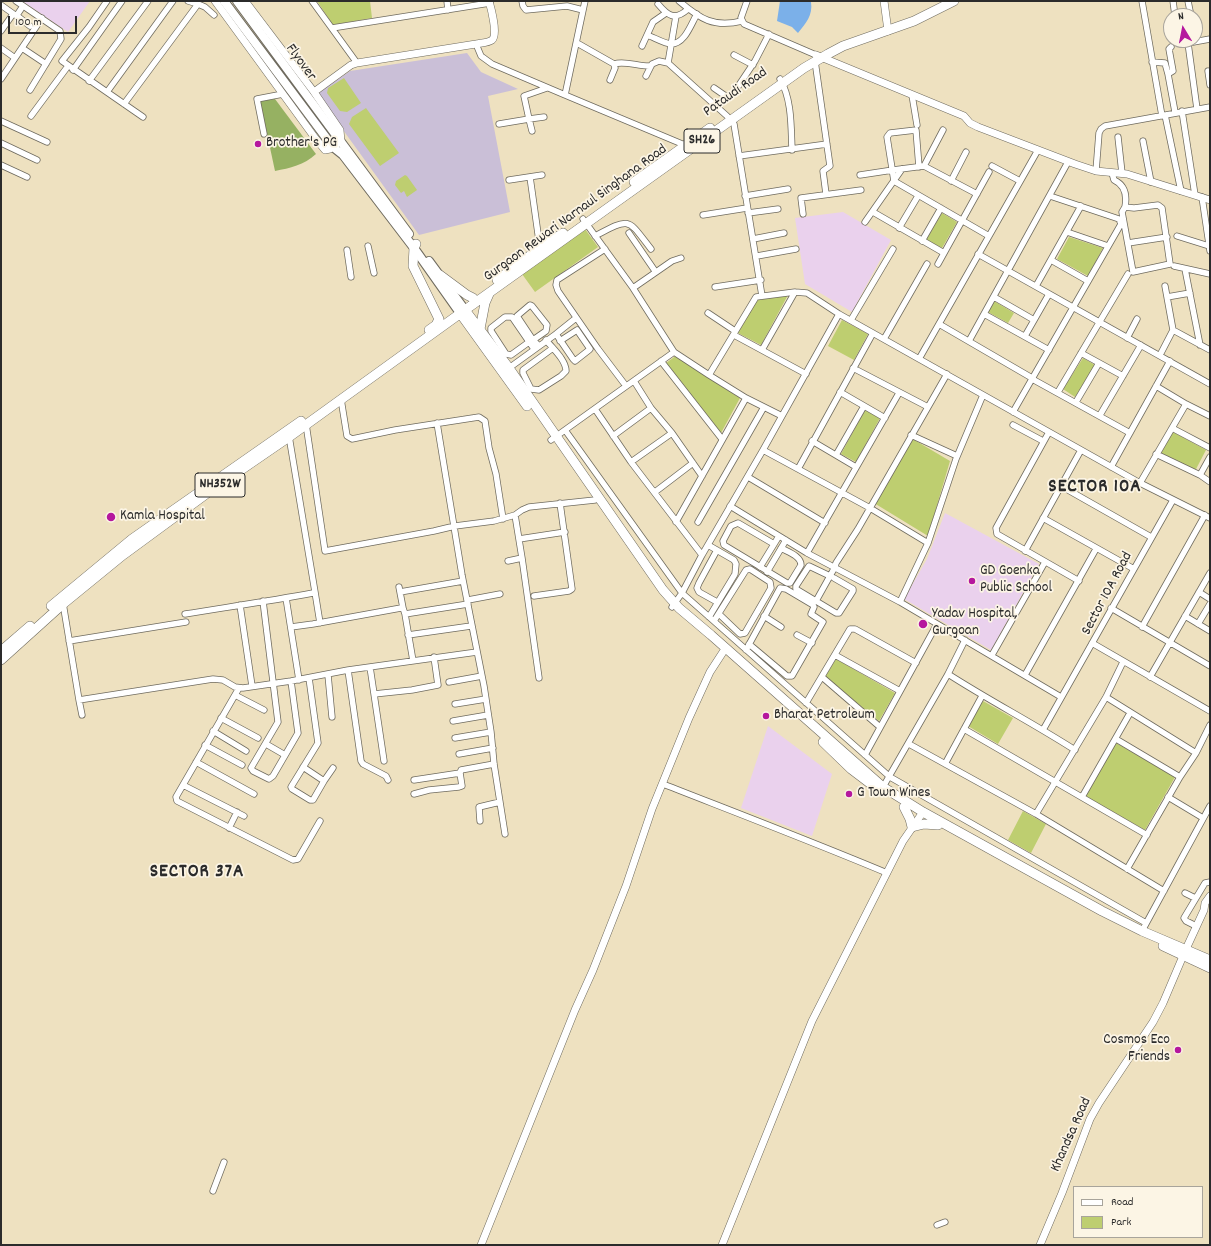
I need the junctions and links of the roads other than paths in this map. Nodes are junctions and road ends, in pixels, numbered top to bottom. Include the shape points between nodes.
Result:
1 (16, 1) edge
2 (107, 1) edge
3 (122, 1) edge
4 (148, 1) edge
5 (174, 1) edge
6 (188, 1) edge
7 (215, 1) edge
8 (224, 1) edge
9 (237, 1) edge
10 (245, 1) edge
11 (312, 1) edge
12 (447, 1) edge
13 (522, 1) edge
14 (585, 1) edge
15 (679, 1) edge
16 (748, 1) edge
17 (884, 1) edge
18 (944, 1) edge
19 (954, 1) edge
20 (1142, 1) edge
21 (490, 2) edge
22 (198, 4) junction
23 (658, 4) dead end
24 (1, 5) edge
25 (23, 6) junction
26 (688, 9) junction
27 (448, 10) junction
28 (583, 10) junction
29 (666, 13) junction
30 (14, 14) junction
31 (696, 14) junction
32 (214, 15) dead end
33 (676, 16) junction
34 (42, 18) junction
35 (742, 21) junction
36 (30, 26) dead end
37 (332, 28) junction
38 (888, 28) junction
39 (1, 31) edge
40 (770, 34) junction
41 (647, 35) junction
42 (1210, 39) edge
43 (577, 43) junction
44 (476, 44) junction
45 (671, 44) junction
46 (642, 46) dead end
47 (1, 48) edge
48 (22, 48) junction
49 (1170, 48) edge
50 (734, 55) dead end
51 (15, 58) junction
52 (817, 58) junction
53 (1152, 62) junction
54 (357, 63) junction
55 (668, 63) junction
56 (46, 64) junction
57 (614, 64) junction
58 (753, 65) junction
59 (651, 66) junction
60 (70, 68) junction
61 (1208, 71) dead end
62 (1168, 74) junction
63 (646, 76) dead end
64 (1, 79) edge
65 (610, 80) dead end
66 (89, 81) junction
67 (781, 81) junction
68 (1210, 85) edge
69 (548, 88) junction
70 (714, 88) dead end
71 (30, 90) dead end
72 (107, 92) junction
73 (314, 92) junction
74 (283, 94) junction
75 (565, 95) junction
76 (912, 95) junction
77 (124, 104) junction
78 (1210, 107) edge
79 (1197, 109) junction
80 (1182, 111) junction
81 (1175, 112) junction
82 (1163, 115) junction
83 (31, 116) dead end
84 (143, 117) dead end
85 (544, 117) dead end
86 (729, 118) junction
87 (529, 119) junction
88 (1, 121) edge
89 (499, 124) dead end
90 (917, 125) dead end
91 (943, 130) dead end
92 (532, 131) dead end
93 (264, 134) dead end
94 (1118, 137) dead end
95 (340, 141) junction
96 (1144, 141) dead end
97 (47, 142) dead end
98 (1, 143) edge
99 (827, 144) junction
100 (333, 147) junction
101 (688, 147) junction
102 (792, 150) junction
103 (1038, 150) junction
104 (966, 152) dead end
105 (739, 156) junction
106 (37, 160) dead end
107 (1068, 162) junction
108 (1, 165) edge
109 (922, 166) junction
110 (902, 169) junction
111 (893, 170) junction
112 (1096, 171) junction
113 (1112, 172) junction
114 (1122, 172) junction
115 (542, 175) dead end
116 (860, 175) dead end
117 (27, 177) dead end
118 (530, 177) junction
119 (509, 180) dead end
120 (951, 181) junction
121 (1020, 181) junction
122 (894, 182) junction
123 (1152, 182) junction
124 (788, 189) dead end
125 (861, 190) dead end
126 (1181, 190) junction
127 (826, 194) junction
128 (976, 194) junction
129 (745, 196) junction
130 (918, 196) junction
131 (1050, 196) junction
132 (1198, 196) junction
133 (1210, 200) edge
134 (1081, 206) junction
135 (1125, 207) junction
136 (941, 208) junction
137 (778, 209) dead end
138 (748, 211) junction
139 (873, 212) junction
140 (803, 214) dead end
141 (703, 215) dead end
142 (962, 220) junction
143 (585, 221) junction
144 (865, 222) dead end
145 (899, 228) junction
146 (1067, 232) junction
147 (629, 233) dead end
148 (784, 233) dead end
149 (595, 236) junction
150 (989, 236) junction
151 (1167, 236) junction
152 (1177, 236) dead end
153 (753, 239) junction
154 (922, 241) junction
155 (1128, 242) junction
156 (368, 246) dead end
157 (415, 246) junction
158 (1108, 246) junction
159 (540, 248) junction
160 (605, 249) junction
161 (651, 249) dead end
162 (796, 249) dead end
163 (893, 249) dead end
164 (1210, 249) edge
165 (347, 250) dead end
166 (944, 253) junction
167 (978, 254) junction
168 (757, 256) junction
169 (681, 258) dead end
170 (1051, 260) junction
171 (927, 264) dead end
172 (938, 264) dead end
173 (1174, 266) dead end
174 (1186, 269) junction
175 (655, 271) junction
176 (1009, 271) junction
177 (374, 273) dead end
178 (1128, 274) dead end
179 (1210, 274) edge
180 (440, 275) junction
181 (352, 277) dead end
182 (761, 280) junction
183 (1088, 281) junction
184 (1036, 286) junction
185 (1165, 286) dead end
186 (715, 287) dead end
187 (633, 288) junction
188 (794, 292) junction
189 (1190, 293) junction
190 (489, 294) junction
191 (1049, 294) junction
192 (428, 296) junction
193 (762, 296) junction
194 (994, 297) junction
195 (1167, 297) junction
196 (473, 298) junction
197 (1073, 307) junction
198 (461, 309) junction
199 (708, 314) dead end
200 (839, 314) junction
201 (984, 314) junction
202 (576, 318) junction
203 (447, 319) junction
204 (1137, 319) dead end
205 (851, 320) junction
206 (1034, 320) junction
207 (1099, 322) junction
208 (939, 324) junction
209 (480, 329) junction
210 (1173, 330) junction
211 (734, 333) junction
212 (873, 333) junction
213 (556, 334) junction
214 (1025, 336) junction
215 (1127, 338) junction
216 (884, 339) junction
217 (546, 340) junction
218 (531, 341) junction
219 (560, 341) junction
220 (969, 341) junction
221 (1141, 345) junction
222 (1200, 345) junction
223 (536, 347) junction
224 (553, 348) junction
225 (762, 350) junction
226 (1049, 350) junction
227 (1210, 350) edge
228 (674, 352) junction
229 (1081, 353) junction
230 (1160, 356) junction
231 (919, 359) junction
232 (661, 361) junction
233 (1170, 361) junction
234 (1099, 364) junction
235 (509, 368) junction
236 (853, 368) junction
237 (806, 374) junction
238 (947, 374) junction
239 (709, 376) junction
240 (1123, 376) junction
241 (1033, 379) junction
242 (634, 381) junction
243 (1210, 384) edge
244 (626, 386) junction
245 (1156, 386) junction
246 (840, 392) junction
247 (1058, 392) junction
248 (899, 393) junction
249 (983, 395) junction
250 (746, 398) junction
251 (341, 400) junction
252 (1076, 402) junction
253 (1186, 404) junction
254 (864, 406) junction
255 (764, 407) junction
256 (928, 407) junction
257 (651, 408) junction
258 (595, 409) junction
259 (1013, 412) junction
260 (1100, 415) junction
261 (782, 416) junction
262 (1210, 416) edge
263 (885, 418) junction
264 (437, 423) junction
265 (306, 424) junction
266 (1013, 425) dead end
267 (1172, 428) junction
268 (565, 430) junction
269 (1049, 432) junction
270 (1130, 432) junction
271 (672, 433) junction
272 (288, 434) junction
273 (911, 435) junction
274 (613, 436) junction
275 (553, 438) junction
276 (722, 439) junction
277 (812, 442) junction
278 (1043, 442) junction
279 (1210, 448) edge
280 (764, 450) junction
281 (1081, 450) junction
282 (1156, 454) junction
283 (836, 455) junction
284 (957, 456) junction
285 (1210, 457) edge
286 (631, 462) junction
287 (693, 463) junction
288 (856, 467) junction
289 (1111, 467) junction
290 (798, 469) junction
291 (1200, 475) junction
292 (702, 476) junction
293 (748, 477) junction
294 (1210, 482) edge
295 (1140, 483) junction
296 (1061, 486) junction
297 (655, 492) junction
298 (842, 493) junction
299 (595, 500) junction
300 (1173, 500) junction
301 (560, 503) junction
302 (730, 506) junction
303 (870, 508) junction
304 (515, 515) junction
305 (1207, 517) edge
306 (1043, 518) junction
307 (502, 519) junction
308 (676, 522) junction
309 (698, 522) dead end
310 (825, 523) junction
311 (455, 526) junction
312 (564, 532) junction
313 (779, 536) junction
314 (1151, 537) junction
315 (519, 539) junction
316 (786, 540) junction
317 (928, 543) junction
318 (774, 544) junction
319 (708, 545) junction
320 (781, 548) junction
321 (1096, 549) junction
322 (717, 550) junction
323 (1025, 551) junction
324 (635, 553) junction
325 (807, 553) junction
326 (702, 555) junction
327 (522, 558) junction
328 (508, 561) dead end
329 (1045, 562) junction
330 (760, 567) junction
331 (837, 568) junction
332 (1134, 569) junction
333 (767, 572) junction
334 (1210, 572) edge
335 (832, 577) junction
336 (463, 581) junction
337 (1079, 581) junction
338 (315, 592) junction
339 (1199, 592) junction
340 (682, 593) junction
341 (500, 594) dead end
342 (534, 596) dead end
343 (286, 598) junction
344 (1210, 599) edge
345 (62, 601) junction
346 (263, 601) junction
347 (817, 601) junction
348 (468, 602) junction
349 (717, 602) junction
350 (900, 602) junction
351 (1210, 604) edge
352 (240, 605) junction
353 (674, 606) junction
354 (1111, 608) junction
355 (404, 611) junction
356 (185, 614) dead end
357 (719, 614) junction
358 (764, 616) junction
359 (1185, 616) junction
360 (709, 617) junction
361 (714, 621) junction
362 (186, 622) dead end
363 (320, 623) junction
364 (937, 624) junction
365 (1198, 624) junction
366 (472, 626) junction
367 (291, 627) junction
368 (781, 627) dead end
369 (1142, 627) junction
370 (1210, 631) edge
371 (408, 635) junction
372 (797, 635) dead end
373 (965, 640) junction
374 (69, 641) junction
375 (812, 643) junction
376 (1092, 643) junction
377 (1169, 643) junction
378 (749, 644) junction
379 (746, 650) junction
380 (1, 651) edge
381 (477, 652) junction
382 (723, 652) junction
383 (835, 655) junction
384 (992, 656) junction
385 (434, 657) junction
386 (1, 660) edge
387 (413, 661) junction
388 (1123, 662) junction
389 (916, 663) junction
390 (1210, 666) edge
391 (370, 667) junction
392 (348, 670) junction
393 (948, 674) junction
394 (328, 675) junction
395 (1025, 675) junction
396 (482, 676) junction
397 (822, 677) junction
398 (1150, 677) junction
399 (309, 678) junction
400 (540, 678) dead end
401 (299, 680) junction
402 (291, 681) junction
403 (449, 682) dead end
404 (274, 684) junction
405 (252, 686) junction
406 (239, 688) junction
407 (900, 691) junction
408 (374, 694) junction
409 (235, 695) junction
410 (982, 696) junction
411 (1061, 697) junction
412 (1106, 698) junction
413 (486, 699) junction
414 (79, 700) junction
415 (806, 703) junction
416 (455, 704) dead end
417 (264, 710) dead end
418 (1210, 711) edge
419 (1130, 713) junction
420 (82, 715) dead end
421 (488, 715) junction
422 (332, 717) dead end
423 (221, 718) junction
424 (453, 721) dead end
425 (1210, 725) edge
426 (880, 727) junction
427 (964, 729) junction
428 (1044, 730) junction
429 (214, 731) junction
430 (491, 732) junction
431 (258, 738) dead end
432 (455, 738) dead end
433 (1116, 739) junction
434 (266, 744) junction
435 (909, 744) junction
436 (205, 745) junction
437 (493, 748) junction
438 (1075, 750) junction
439 (246, 751) dead end
440 (1196, 753) junction
441 (459, 754) dead end
442 (865, 754) junction
443 (285, 755) junction
444 (384, 761) dead end
445 (196, 762) junction
446 (494, 764) junction
447 (945, 764) junction
448 (242, 765) dead end
449 (854, 766) junction
450 (303, 767) junction
451 (333, 768) dead end
452 (460, 773) junction
453 (890, 777) junction
454 (1180, 777) junction
455 (388, 780) dead end
456 (414, 780) dead end
457 (324, 781) junction
458 (1054, 782) junction
459 (663, 784) junction
460 (183, 785) junction
461 (883, 787) junction
462 (254, 794) dead end
463 (414, 794) dead end
464 (1082, 797) junction
465 (1168, 797) junction
466 (500, 802) junction
467 (1210, 806) edge
468 (904, 807) junction
469 (237, 812) junction
470 (921, 813) junction
471 (1036, 814) junction
472 (244, 816) dead end
473 (1203, 818) junction
474 (320, 821) dead end
475 (480, 821) dead end
476 (938, 826) junction
477 (912, 827) junction
478 (229, 828) junction
479 (505, 834) dead end
480 (1147, 835) junction
481 (1127, 869) junction
482 (887, 873) junction
483 (1210, 882) edge
484 (1164, 890) junction
485 (1185, 892) dead end
486 (1210, 896) edge
487 (1195, 898) junction
488 (1210, 903) edge
489 (1204, 910) junction
490 (1116, 921) junction
491 (1146, 922) junction
492 (1196, 926) junction
493 (1142, 931) junction
494 (1185, 952) junction
495 (1210, 960) edge
496 (1210, 968) edge
497 (224, 1162) dead end
498 (213, 1191) dead end
499 (945, 1222) dead end
500 (937, 1225) dead end
501 (481, 1245) edge
502 (722, 1245) edge
503 (1040, 1245) edge

1 - 25 street
2 - 60 street via 62,62
3 - 60 street
4 - 66 street
5 - 72 street
6 - 22 street
7 - 74 street
8 - 100 main road
9 - 95 main road, Flyover
10 - 73 street
11 - 37 street
12 - 27 street
13 - 28 street via 526,10 567,6
14 - 28 street
15 - 26 street
16 - 35 street
17 - 38 street
18 - 38 main road, SH26
19 - 38 main road, Gurgaon Rewari Narnaul Singhana Road / SH26 via 914,21
20 - 53 street
21 - 27 street
21 - 44 street via 494,36 488,42
22 - 32 street
22 - 77 street
23 - 29 street
24 - 30 street
25 - 30 street
25 - 34 street
26 - 31 street
26 - 33 street via 681,16
27 - 37 street
28 - 43 street
29 - 33 street
29 - 41 street via 655,20
30 - 36 street
30 - 39 street
31 - 35 street via 710,22 721,24
31 - 45 street via 684,38
33 - 45 street
34 - 48 street
34 - 56 street via 62,35
35 - 40 street via 748,26
37 - 54 street
38 - 52 main road, Gurgaon Rewari Narnaul Singhana Road / SH26
40 - 52 street
40 - 58 street
41 - 45 street
41 - 46 street
42 - 79 street via 1188,43
43 - 57 street
43 - 75 street
44 - 54 street
44 - 69 street via 485,60
45 - 55 street
47 - 51 street
48 - 51 street
48 - 56 street
49 - 62 street via 1173,70
50 - 58 street
51 - 64 street
52 - 67 main road, Gurgaon Rewari Narnaul Singhana Road / SH26
52 - 76 street
52 - 99 street
53 - 62 street via 1165,63
53 - 82 street
54 - 73 street
55 - 59 street via 659,61
55 - 86 street
56 - 71 street
57 - 59 street
57 - 65 street
58 - 70 street via 730,96 727,97
59 - 63 street
60 - 66 street
60 - 83 street
61 - 68 street
62 - 81 street
66 - 72 street
67 - 86 main road, Gurgaon Rewari Narnaul Singhana Road / SH26
67 - 102 street via 790,114
69 - 75 street
69 - 87 street via 524,96
72 - 77 street
73 - 95 street via 340,130
74 - 93 street via 257,99
74 - 100 street via 325,150
75 - 101 street
76 - 90 street
76 - 103 street via 964,116 978,128
77 - 84 street
78 - 79 street
79 - 80 street
80 - 81 street
80 - 132 street
81 - 82 street
82 - 112 street via 1101,128
82 - 126 street
85 - 87 street
86 - 101 main road, Gurgaon Rewari Narnaul Singhana Road / SH26
86 - 105 street via 735,128
87 - 89 street
87 - 92 street
88 - 97 street
91 - 109 street
94 - 114 street
95 - 100 street
95 - 157 main road, Flyover via 379,192
96 - 123 street
98 - 106 street
99 - 102 street
99 - 127 street via 830,166 823,170
100 - 157 main road
101 - 143 main road, Gurgaon Rewari Narnaul Singhana Road / SH26
102 - 105 street
103 - 107 street
103 - 121 street
104 - 120 street
105 - 129 street
107 - 112 street
107 - 131 street
108 - 117 street
109 - 110 street
109 - 111 street via 916,130 890,133 887,137
109 - 120 street
110 - 111 street
110 - 122 street
111 - 116 street
111 - 122 street
112 - 113 street
113 - 114 street
113 - 135 street via 1114,180 1123,188
114 - 123 street
115 - 118 street
118 - 119 street
118 - 159 street
120 - 128 street
121 - 128 street via 991,169
121 - 150 street
122 - 130 street
122 - 139 street
123 - 126 street
124 - 129 street
125 - 127 street
126 - 132 street
127 - 140 street via 801,198
128 - 142 street
129 - 138 street
130 - 136 street
130 - 145 street
131 - 134 street
131 - 176 street
132 - 133 street
132 - 164 street
134 - 146 street
134 - 158 street via 1120,220 1121,224
135 - 151 street via 1129,209 1160,205
135 - 155 street via 1122,212
136 - 142 street
136 - 154 street
137 - 138 street
138 - 141 street
138 - 153 street
139 - 144 street
139 - 145 street
142 - 150 street
142 - 166 street
143 - 149 street
143 - 159 main road, SH26
143 - 190 main road, Gurgaon Rewari Narnaul Singhana Road / SH26
145 - 154 street
146 - 158 street
146 - 170 street
147 - 175 street
148 - 153 street
149 - 160 street
149 - 161 street via 619,223 624,223 635,228
150 - 167 street
151 - 155 street
151 - 155 street via 1170,264 1133,272
152 - 164 street
153 - 168 street
154 - 166 street
156 - 177 street
157 - 180 main road
157 - 192 main road via 415,271
157 - 198 main road
158 - 183 street
159 - 196 main road, SH26
160 - 187 street
160 - 202 street via 557,280 558,291
162 - 168 street
163 - 205 street
165 - 181 street
166 - 172 street
167 - 176 street
167 - 208 street
168 - 182 street
169 - 175 street
170 - 183 street
170 - 184 street
171 - 216 street
173 - 174 street
174 - 179 street
174 - 189 street
175 - 187 street
176 - 184 street
176 - 194 street
178 - 207 street
180 - 196 main road
180 - 198 main road
182 - 186 street
182 - 193 street
183 - 197 street
184 - 191 street
185 - 195 street
187 - 228 street
188 - 193 street
188 - 200 street via 807,293
188 - 225 street
189 - 195 street
189 - 222 street
190 - 198 main road, Gurgaon Rewari Narnaul Singhana Road / SH26
190 - 209 main road
191 - 197 street
191 - 206 street
192 - 203 main road
192 - 272 main road, NH352W via 439,319 436,325
193 - 211 street via 756,297
194 - 201 street
194 - 206 street
195 - 210 street
196 - 198 main road, SH26
197 - 207 street
197 - 226 street
198 - 203 main road, NH352W
198 - 209 main road
198 - 275 main road
199 - 211 street
200 - 205 street
200 - 237 street
201 - 214 street
201 - 220 street
202 - 213 street
202 - 244 street
203 - 251 main road, NH352W
204 - 215 street
205 - 212 street
206 - 214 street
207 - 215 street
207 - 229 street
208 - 220 street
208 - 231 street
209 - 235 main road
210 - 222 street
210 - 230 street
211 - 225 street
211 - 239 street
212 - 216 street
212 - 236 street
213 - 217 street
213 - 219 street
214 - 226 street
215 - 221 street
216 - 231 street
217 - 223 street
217 - 224 street
218 - 218 street via 517,316 530,306 546,325 546,331
218 - 218 street via 512,317 505,317 491,328 508,355
218 - 223 street
219 - 219 street via 575,361 590,349 577,330
220 - 241 street
221 - 230 street
221 - 240 street
222 - 227 street
223 - 235 street
224 - 224 street via 523,370 522,373 531,388 539,390 566,371 565,364
225 - 237 street
226 - 241 street
228 - 232 street
228 - 239 street
229 - 234 street
229 - 247 street
230 - 233 street
231 - 238 street
232 - 242 street
232 - 276 street
233 - 243 street
233 - 245 street
234 - 240 street
234 - 252 street
235 - 275 main road
236 - 246 street
236 - 248 street
237 - 261 street
238 - 249 street
238 - 256 street
239 - 250 street
240 - 260 street
241 - 247 street
241 - 259 street
242 - 244 street
242 - 257 street
244 - 258 street
245 - 253 street
245 - 270 street
246 - 254 street
246 - 277 street
247 - 252 street
248 - 256 street
248 - 263 street
249 - 259 street
249 - 284 street
250 - 255 street
250 - 276 street
251 - 264 street via 347,436 352,439
251 - 265 main road, NH352W
252 - 260 street
253 - 262 street
253 - 267 street
254 - 263 street
254 - 283 street
255 - 261 street
255 - 309 street
256 - 273 street
257 - 271 street
257 - 274 street
258 - 268 street
258 - 274 street
259 - 269 street
260 - 270 street
261 - 280 street
263 - 288 street
264 - 307 street via 479,417 485,421
264 - 311 street
265 - 272 main road, NH352W
265 - 311 street via 325,552
266 - 278 street
267 - 279 street
267 - 282 street
268 - 275 street
268 - 340 street
269 - 278 street
269 - 281 street
270 - 289 street
271 - 286 street
271 - 287 street
272 - 338 street
272 - 345 main road, NH352W via 132,539
273 - 284 street
273 - 303 street
274 - 286 street
275 - 299 main road
275 - 324 main road
276 - 292 street
277 - 283 street
277 - 290 street
278 - 323 street via 995,530 997,534
280 - 290 street
280 - 293 street
281 - 289 street
281 - 296 street
282 - 291 street
282 - 295 street
283 - 288 street
284 - 317 street
285 - 291 street
286 - 297 street
287 - 292 street
287 - 297 street
288 - 298 street
289 - 295 street
290 - 298 street
291 - 294 street
292 - 308 street
293 - 302 street
293 - 310 street
295 - 300 street
296 - 306 street
296 - 314 street
297 - 308 street
298 - 303 street
298 - 310 street
299 - 301 street
299 - 324 main road
300 - 305 street
300 - 314 street, Sector 10A Road
301 - 304 street via 529,508
301 - 312 street
302 - 313 street
302 - 319 street
303 - 317 street
303 - 331 street via 836,563
304 - 307 street
304 - 315 street
305 - 369 street
306 - 321 street
306 - 323 street
307 - 311 street
308 - 326 street
310 - 325 street
311 - 336 street
312 - 315 street
312 - 342 street via 572,589
313 - 316 street
313 - 318 street
314 - 332 street, Sector 10A Road
315 - 327 street
316 - 320 street
316 - 325 street
317 - 350 street
318 - 330 street
318 - 330 street via 738,524 731,526 723,539 724,545
319 - 322 street
319 - 326 street
320 - 333 street
320 - 333 street via 801,562 793,580 787,583
321 - 332 street
321 - 337 street
322 - 349 street via 734,560 737,566 735,574
322 - 349 street via 697,588 699,592
323 - 329 street
324 - 353 main road via 659,592
325 - 331 street
326 - 340 street
327 - 328 street
327 - 400 street
329 - 337 street
329 - 384 street
330 - 333 street
331 - 335 street
331 - 350 street
332 - 354 street, Sector 10A Road
334 - 339 street
335 - 347 street
335 - 347 street via 810,566 807,567 796,589
335 - 347 street via 853,588 840,612 836,613
336 - 348 street
336 - 355 street via 400,590
337 - 395 street
338 - 343 street
338 - 363 street
339 - 344 street
339 - 359 street
340 - 353 street
340 - 360 street
341 - 348 street
343 - 346 street
343 - 367 street
345 - 374 street
345 - 380 main road, NH352W
345 - 386 main road, NH352W
346 - 352 street
346 - 404 street
348 - 355 street
348 - 366 street
349 - 360 street
350 - 364 street
351 - 365 street
352 - 356 street
352 - 405 street
353 - 382 main road
353 - 449 main road
354 - 369 street
354 - 376 street, Sector 10A Road
355 - 363 street
355 - 371 street
357 - 357 street via 746,570 750,569 770,582 771,588 745,633 740,634
357 - 361 street
358 - 368 street
358 - 375 street via 779,589 786,589 812,605 812,615 823,622
358 - 378 street
359 - 365 street
359 - 377 street
360 - 361 street
361 - 379 street
362 - 374 street
363 - 367 street
364 - 373 street
364 - 389 street
365 - 370 street
366 - 371 street
366 - 381 street
367 - 401 street
369 - 377 street
371 - 387 street
372 - 375 street
373 - 384 street
373 - 393 street
374 - 414 street
375 - 378 street via 794,675 790,677
376 - 388 street, Sector 10A Road
376 - 411 street
377 - 390 street
377 - 398 street
378 - 379 street
379 - 415 street
381 - 385 street
381 - 396 street
382 - 449 main road
382 - 459 street via 710,672 688,718
383 - 389 street via 852,628
383 - 397 street
383 - 407 street
384 - 395 street
385 - 387 street
385 - 408 street via 438,684 436,686
387 - 391 street
388 - 398 street, Sector 10A Road
388 - 412 street
389 - 407 street
391 - 392 street
391 - 408 street
392 - 394 street
392 - 455 street via 361,761 386,776
393 - 410 street
393 - 435 street
394 - 399 street
394 - 422 street
395 - 411 street
396 - 403 street
396 - 413 street
397 - 415 street
397 - 426 street
398 - 418 street, Sector 10A Road
399 - 401 street
399 - 450 street via 318,743
401 - 402 street
402 - 404 street
402 - 443 street via 298,733
404 - 405 street
404 - 434 street via 278,722
405 - 406 street
406 - 409 street
406 - 414 street via 224,680 213,680
407 - 426 street
408 - 444 street
409 - 417 street
409 - 423 street
410 - 427 street
410 - 428 street
411 - 428 street
412 - 419 street
412 - 438 street
413 - 416 street
413 - 421 street
414 - 420 street
415 - 442 street
419 - 433 street
419 - 440 street
421 - 424 street
421 - 430 street
423 - 429 street
423 - 431 street
425 - 440 street
426 - 442 street
427 - 447 street
427 - 458 street
428 - 438 street
429 - 436 street
429 - 439 street
430 - 432 street
430 - 437 street
433 - 454 street
433 - 464 street
434 - 443 street
434 - 443 street via 251,767 252,771 271,779
435 - 447 street
435 - 453 street
436 - 445 street
436 - 448 street
437 - 441 street
437 - 446 street
438 - 458 street
440 - 454 street
442 - 453 street
445 - 460 street
445 - 462 street
446 - 452 street via 461,770
446 - 466 street
447 - 471 street
449 - 461 main road
449 - 468 main road via 867,782
450 - 457 street
450 - 457 street via 292,789 310,800 314,798
451 - 457 street
452 - 456 street
452 - 463 street via 461,787
453 - 461 street
453 - 491 street
454 - 465 street
458 - 464 street
458 - 471 street
459 - 482 street
459 - 501 street via 593,970
460 - 469 street
460 - 478 street via 176,797 177,801
461 - 470 main road
464 - 480 street
465 - 473 street
465 - 480 street
466 - 475 street via 478,807
466 - 479 street
467 - 473 street
468 - 470 main road
468 - 477 main road
469 - 472 street
469 - 478 street
470 - 476 main road
470 - 477 street
470 - 490 main road
471 - 481 street
473 - 484 street
474 - 478 street via 295,861
476 - 477 main road via 924,824
476 - 490 main road
477 - 482 street
480 - 481 street
481 - 484 street
482 - 502 street via 812,1021
483 - 487 street via 1205,883
484 - 491 street
485 - 487 street
486 - 489 street, Khandsa Road
487 - 492 street via 1184,918
488 - 489 street, Khandsa Road
489 - 492 street, Khandsa Road
490 - 493 main road
490 - 494 main road
491 - 493 street
492 - 494 street, Khandsa Road
493 - 494 main road
494 - 495 main road
494 - 496 main road
494 - 503 street, Khandsa Road via 1164,1003 1090,1119
497 - 498 street
499 - 500 street

